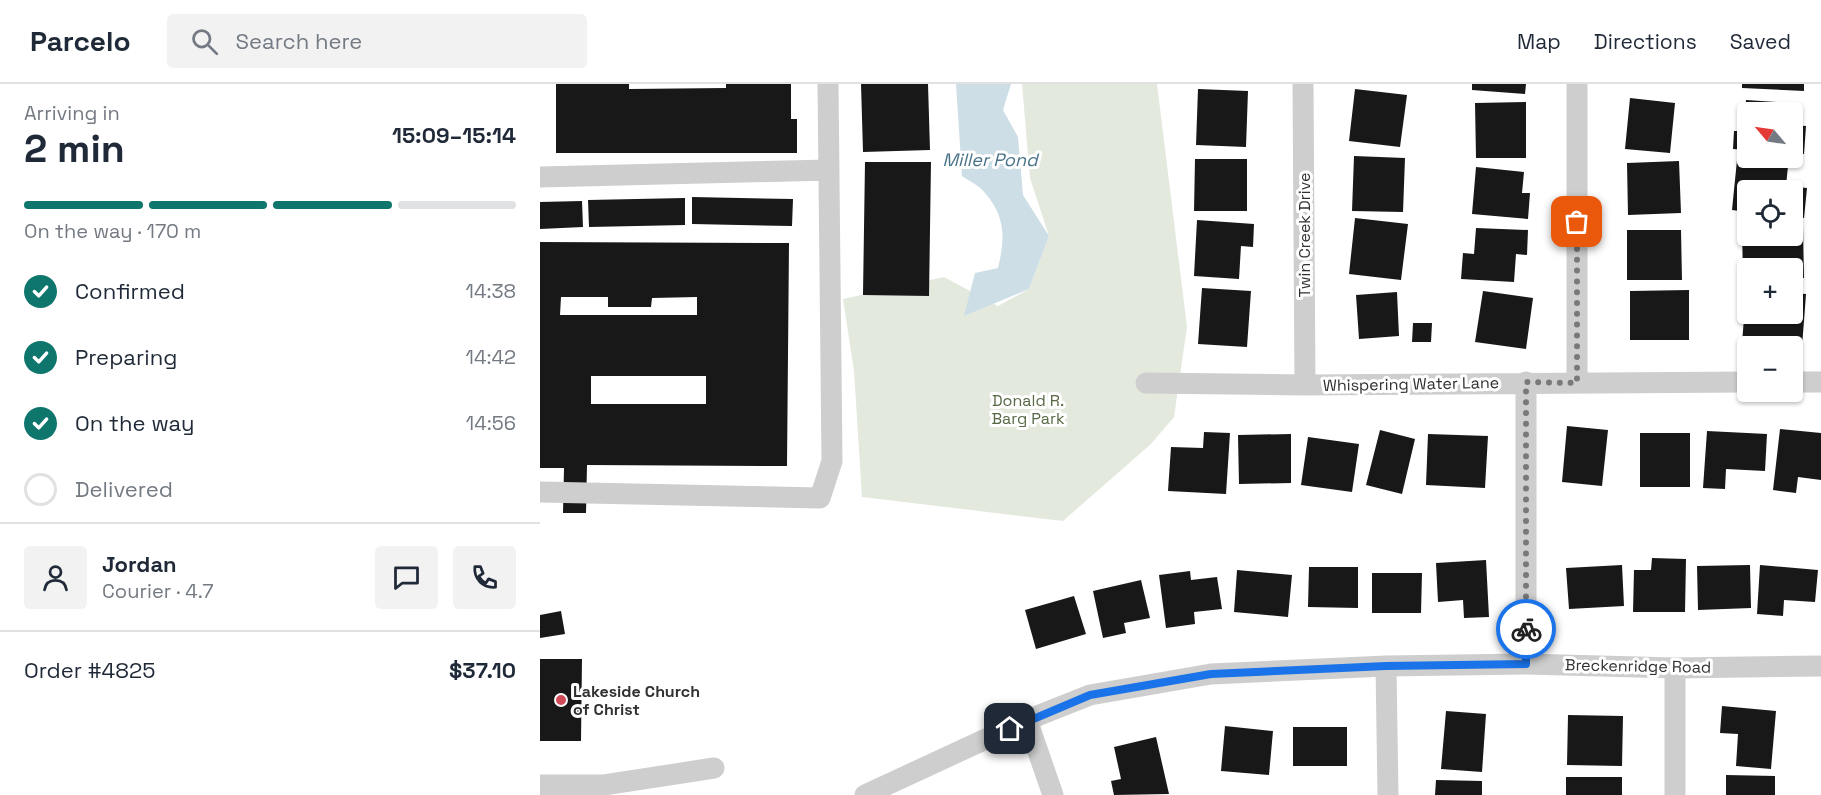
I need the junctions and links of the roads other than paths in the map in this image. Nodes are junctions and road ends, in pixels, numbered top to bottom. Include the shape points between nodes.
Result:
1 (828, 84) edge
2 (1303, 84) edge
3 (1577, 84) edge
4 (829, 170) junction
5 (540, 177) edge
6 (1526, 382) junction
7 (1737, 382) edge
8 (1803, 382) edge
9 (1821, 382) edge
10 (1146, 383) dead end
11 (1577, 383) junction
12 (1305, 385) junction
13 (540, 492) edge
14 (1526, 664) junction
15 (1386, 666) junction
16 (1821, 666) edge
17 (1675, 668) junction
18 (1027, 720) junction
19 (714, 768) dead end
20 (540, 785) edge
21 (605, 790) edge
22 (865, 795) edge
23 (1053, 795) edge
24 (1388, 795) edge
25 (1675, 795) edge

1 - 4 street
2 - 12 street, Twin Creek Drive
3 - 11 street
4 - 5 street
4 - 13 street via 832,461 820,498
6 - 11 street, Whispering Water Lane
6 - 12 street, Whispering Water Lane
6 - 14 street
7 - 11 street, Whispering Water Lane
8 - 9 street
10 - 12 street, Whispering Water Lane
14 - 15 street, Breckenridge Road
14 - 17 street, Breckenridge Road
15 - 18 street, Breckenridge Road via 1211,674 1090,695
15 - 24 street
16 - 17 street, Breckenridge Road
17 - 25 street
18 - 22 street, Breckenridge Road
18 - 23 street
19 - 21 street
20 - 21 street

